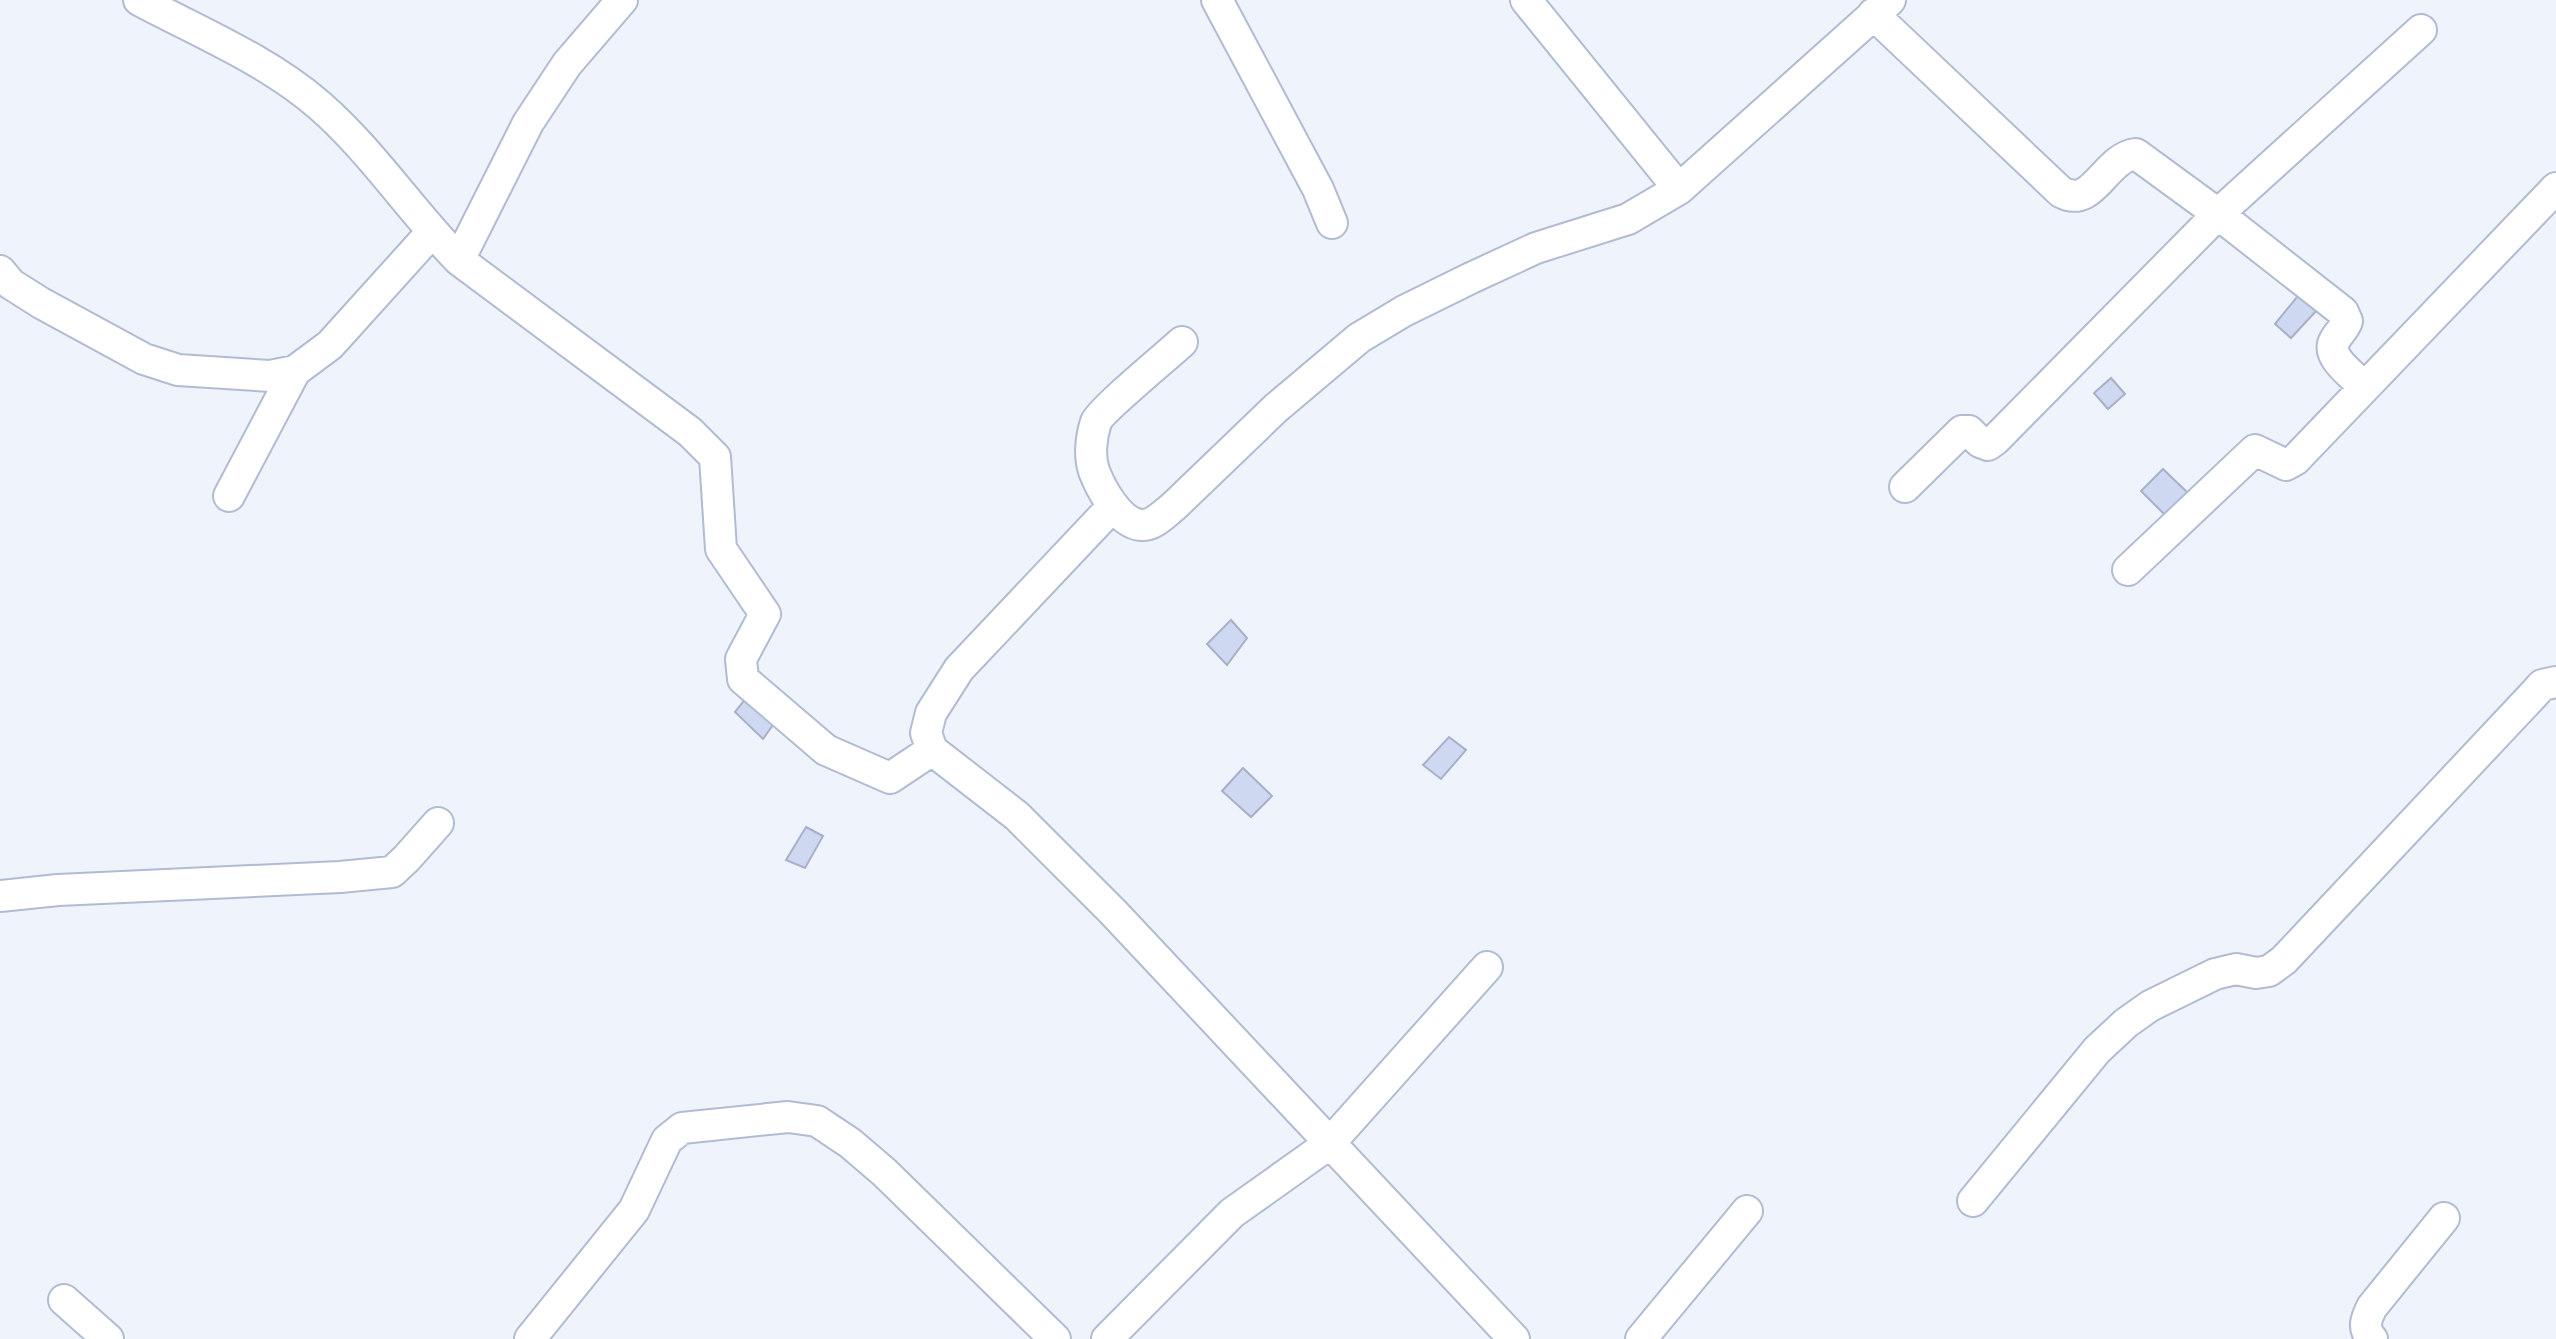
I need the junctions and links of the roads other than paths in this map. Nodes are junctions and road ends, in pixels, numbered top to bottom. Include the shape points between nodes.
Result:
1 (139, 0) edge
2 (622, 0) edge
3 (1217, 0) edge
4 (1526, 0) edge
5 (1881, 7) edge
6 (2421, 30) dead end
7 (2556, 188) edge
8 (1679, 189) junction
9 (2218, 214) junction
10 (1332, 223) dead end
11 (432, 232) junction
12 (459, 260) junction
13 (4, 284) edge
14 (1182, 342) dead end
15 (295, 371) junction
16 (2363, 386) junction
17 (1905, 487) dead end
18 (229, 496) dead end
19 (1113, 506) junction
20 (2128, 570) dead end
21 (2556, 682) edge
22 (932, 750) junction
23 (438, 823) dead end
24 (0, 896) edge
25 (1487, 967) dead end
26 (1329, 1144) junction
27 (1973, 1201) dead end
28 (1747, 1211) dead end
29 (2444, 1218) dead end
30 (64, 1300) dead end
31 (108, 1339) edge
32 (530, 1339) edge
33 (1055, 1339) edge
34 (1107, 1339) edge
35 (1514, 1339) edge
36 (1641, 1339) edge
37 (2372, 1339) edge

1 - 11 street via 296,86 346,131
2 - 12 street via 567,64 534,113
3 - 10 street
4 - 8 street
5 - 8 street
5 - 9 street via 2061,192 2083,196 2124,155 2136,154
6 - 9 street
7 - 16 street
8 - 19 street via 1628,219 1536,248 1471,278 1359,338 1154,522 1131,521
9 - 16 street via 2343,312 2347,321 2335,339 2333,354
9 - 17 street via 1995,440 1988,445 1962,431
11 - 12 street
11 - 15 street via 330,345
12 - 22 street via 690,432 715,457 721,549 765,614 741,659 743,679 826,750 890,778
13 - 15 street via 144,359 178,370 270,376
14 - 19 street via 1097,419 1093,469
15 - 18 street
16 - 20 street via 2295,460 2286,465 2262,451 2248,454
19 - 22 street via 959,669 931,713 926,733
21 - 27 street via 2542,685 2269,971 2215,974 2126,1023 2097,1050
22 - 26 street via 1027,825
23 - 24 street via 392,872
25 - 26 street
26 - 34 street via 1232,1213
26 - 35 street
28 - 36 street
29 - 37 street via 2372,1307 2365,1322
30 - 31 street
32 - 33 street via 634,1210 673,1133 788,1117 817,1121 850,1143

